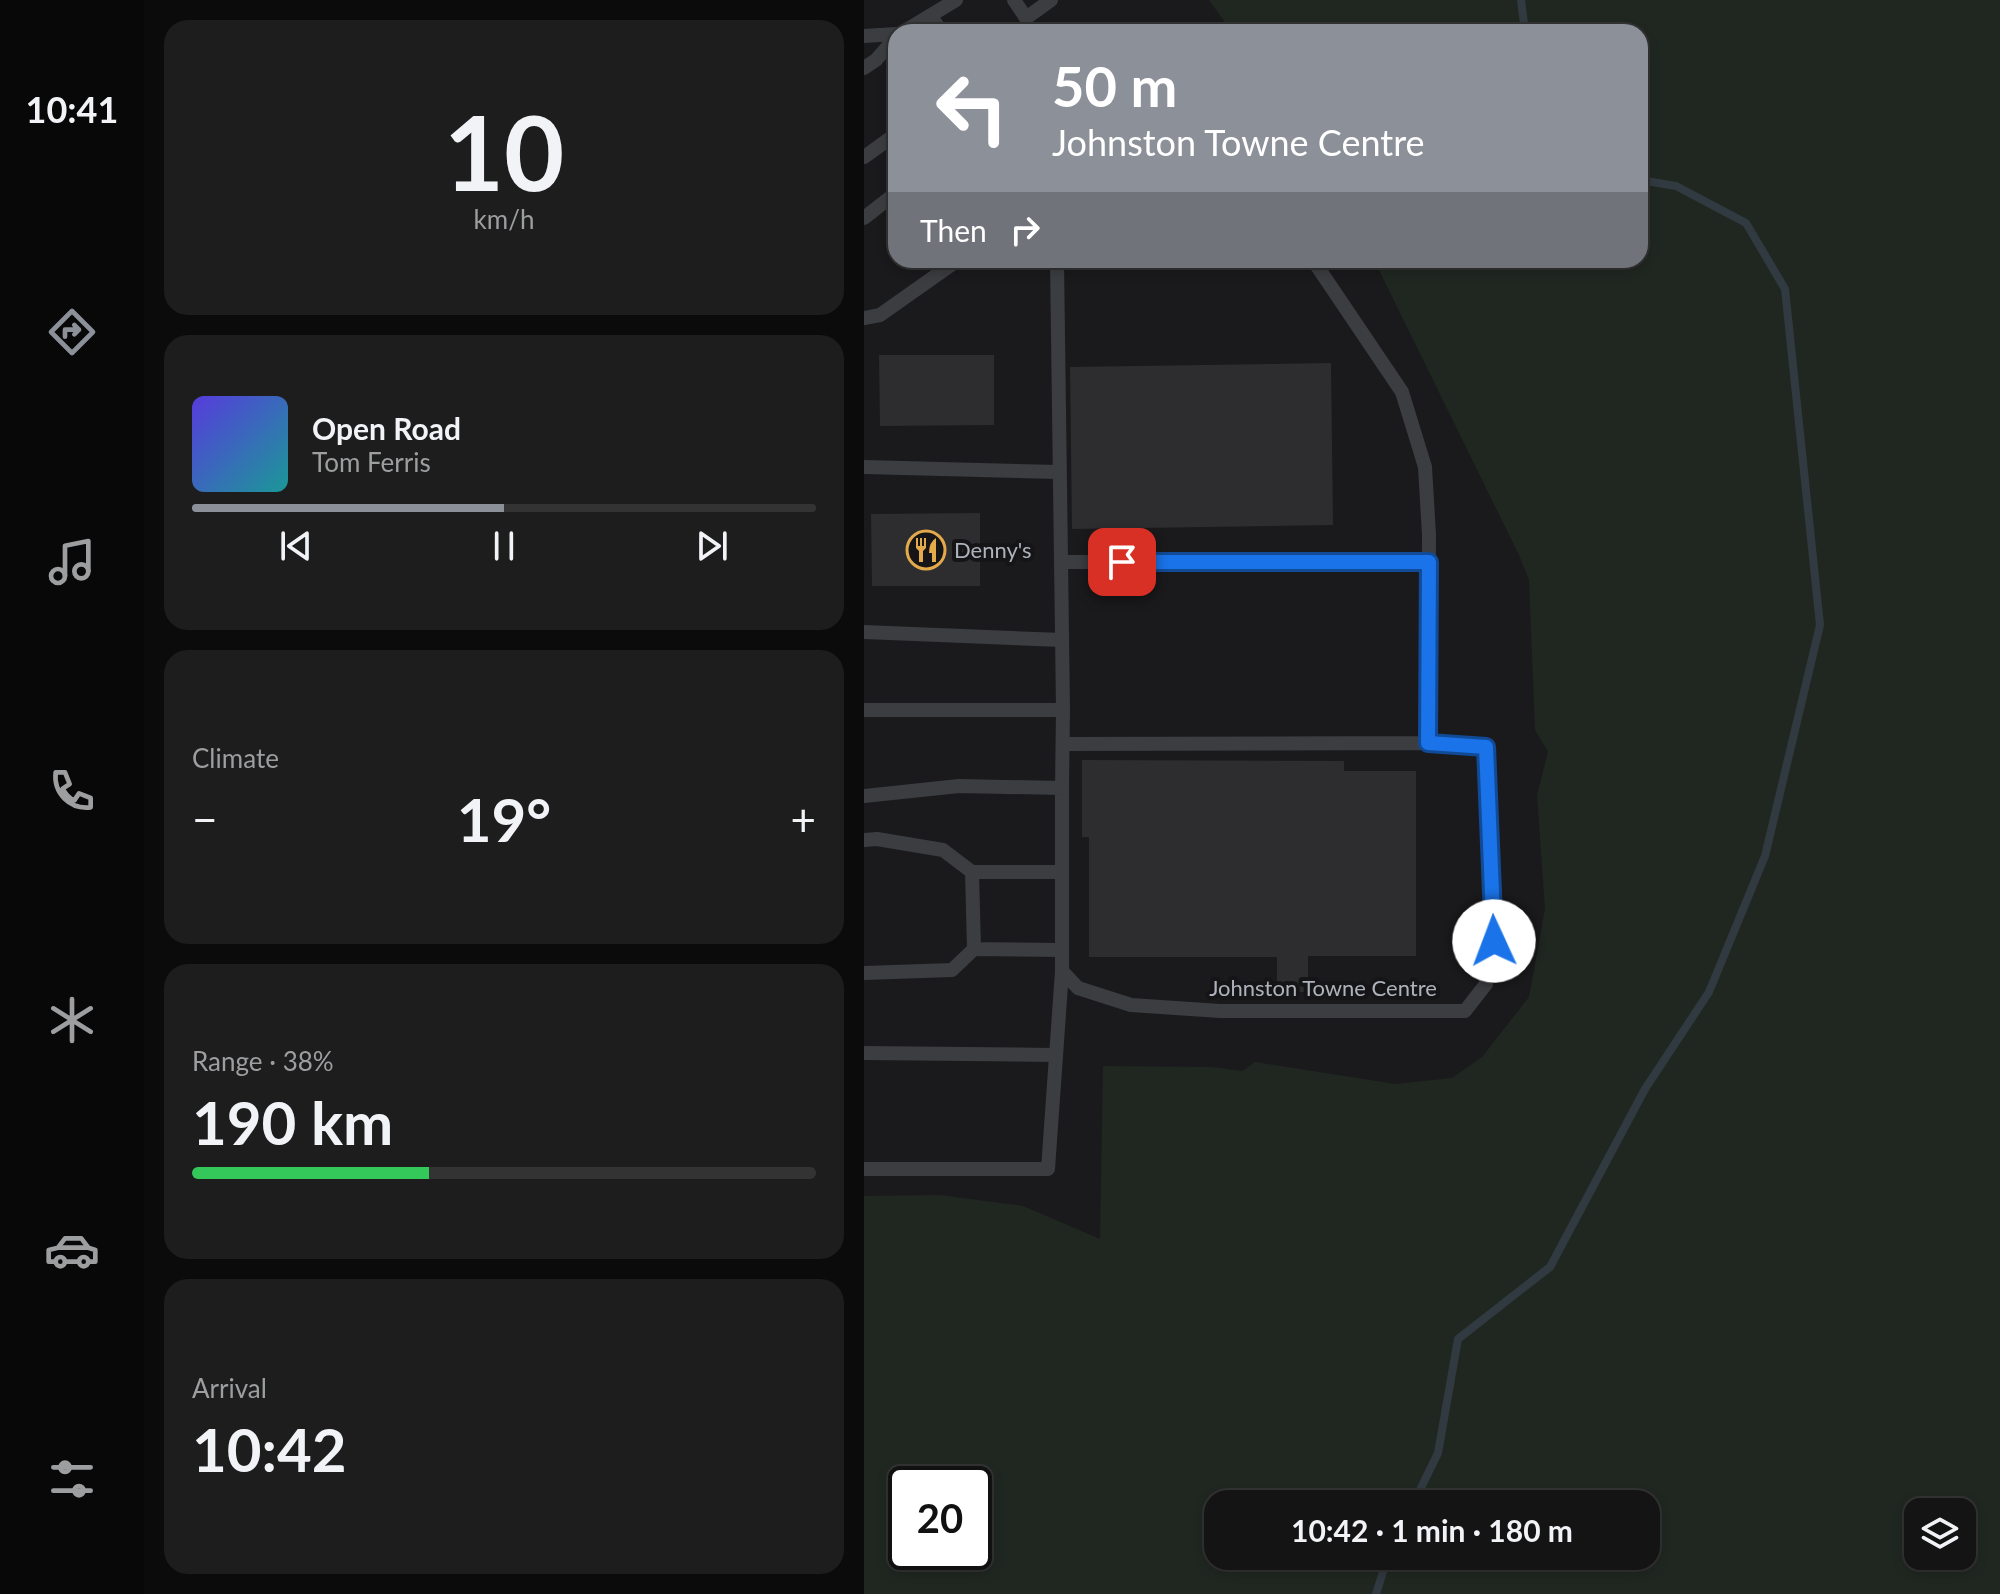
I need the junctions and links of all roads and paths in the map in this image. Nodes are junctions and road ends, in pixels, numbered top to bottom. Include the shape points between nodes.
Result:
1 (956, 0) edge
2 (1014, 0) edge
3 (1051, 0) edge
4 (931, 17) junction
5 (918, 24) edge
6 (936, 24) edge
7 (864, 36) edge
8 (888, 36) edge
9 (888, 46) edge
10 (864, 68) edge
11 (888, 140) edge
12 (864, 157) edge
13 (888, 199) edge
14 (864, 218) edge
15 (947, 268) edge
16 (1057, 268) edge
17 (1318, 268) edge
18 (864, 318) edge
19 (864, 467) edge
20 (1059, 472) junction
21 (1061, 562) junction
22 (1429, 562) junction
23 (864, 632) edge
24 (1062, 640) junction
25 (864, 710) edge
26 (1063, 710) junction
27 (1428, 743) junction
28 (1063, 744) junction
29 (1062, 788) junction
30 (864, 796) edge
31 (864, 840) edge
32 (972, 872) junction
33 (1062, 872) junction
34 (974, 949) junction
35 (1062, 950) junction
36 (1062, 971) junction
37 (864, 973) edge
38 (864, 1053) edge
39 (1056, 1055) junction
40 (864, 1169) edge

1 - 4 lane
2 - 3 lane via 1026,18
4 - 5 lane
4 - 6 lane
7 - 8 lane
9 - 10 lane
11 - 12 lane
13 - 14 lane
15 - 18 lane via 880,315
16 - 20 lane
17 - 22 lane via 1402,392 1425,467
19 - 20 lane
20 - 21 lane
21 - 22 lane
21 - 24 lane
22 - 27 lane
23 - 24 lane
24 - 26 lane
25 - 26 lane
26 - 28 lane
27 - 28 lane
27 - 36 lane, Johnston Towne Centre via 1486,747 1494,941 1486,984 1465,1011 1220,1011 1131,1005 1078,988
28 - 29 lane
29 - 30 lane via 959,786
29 - 33 lane
31 - 32 lane via 943,850
32 - 33 lane
32 - 34 lane
33 - 35 lane
34 - 35 lane
34 - 37 lane via 952,970
35 - 36 lane
36 - 39 lane
38 - 39 lane
39 - 40 lane via 1048,1169

